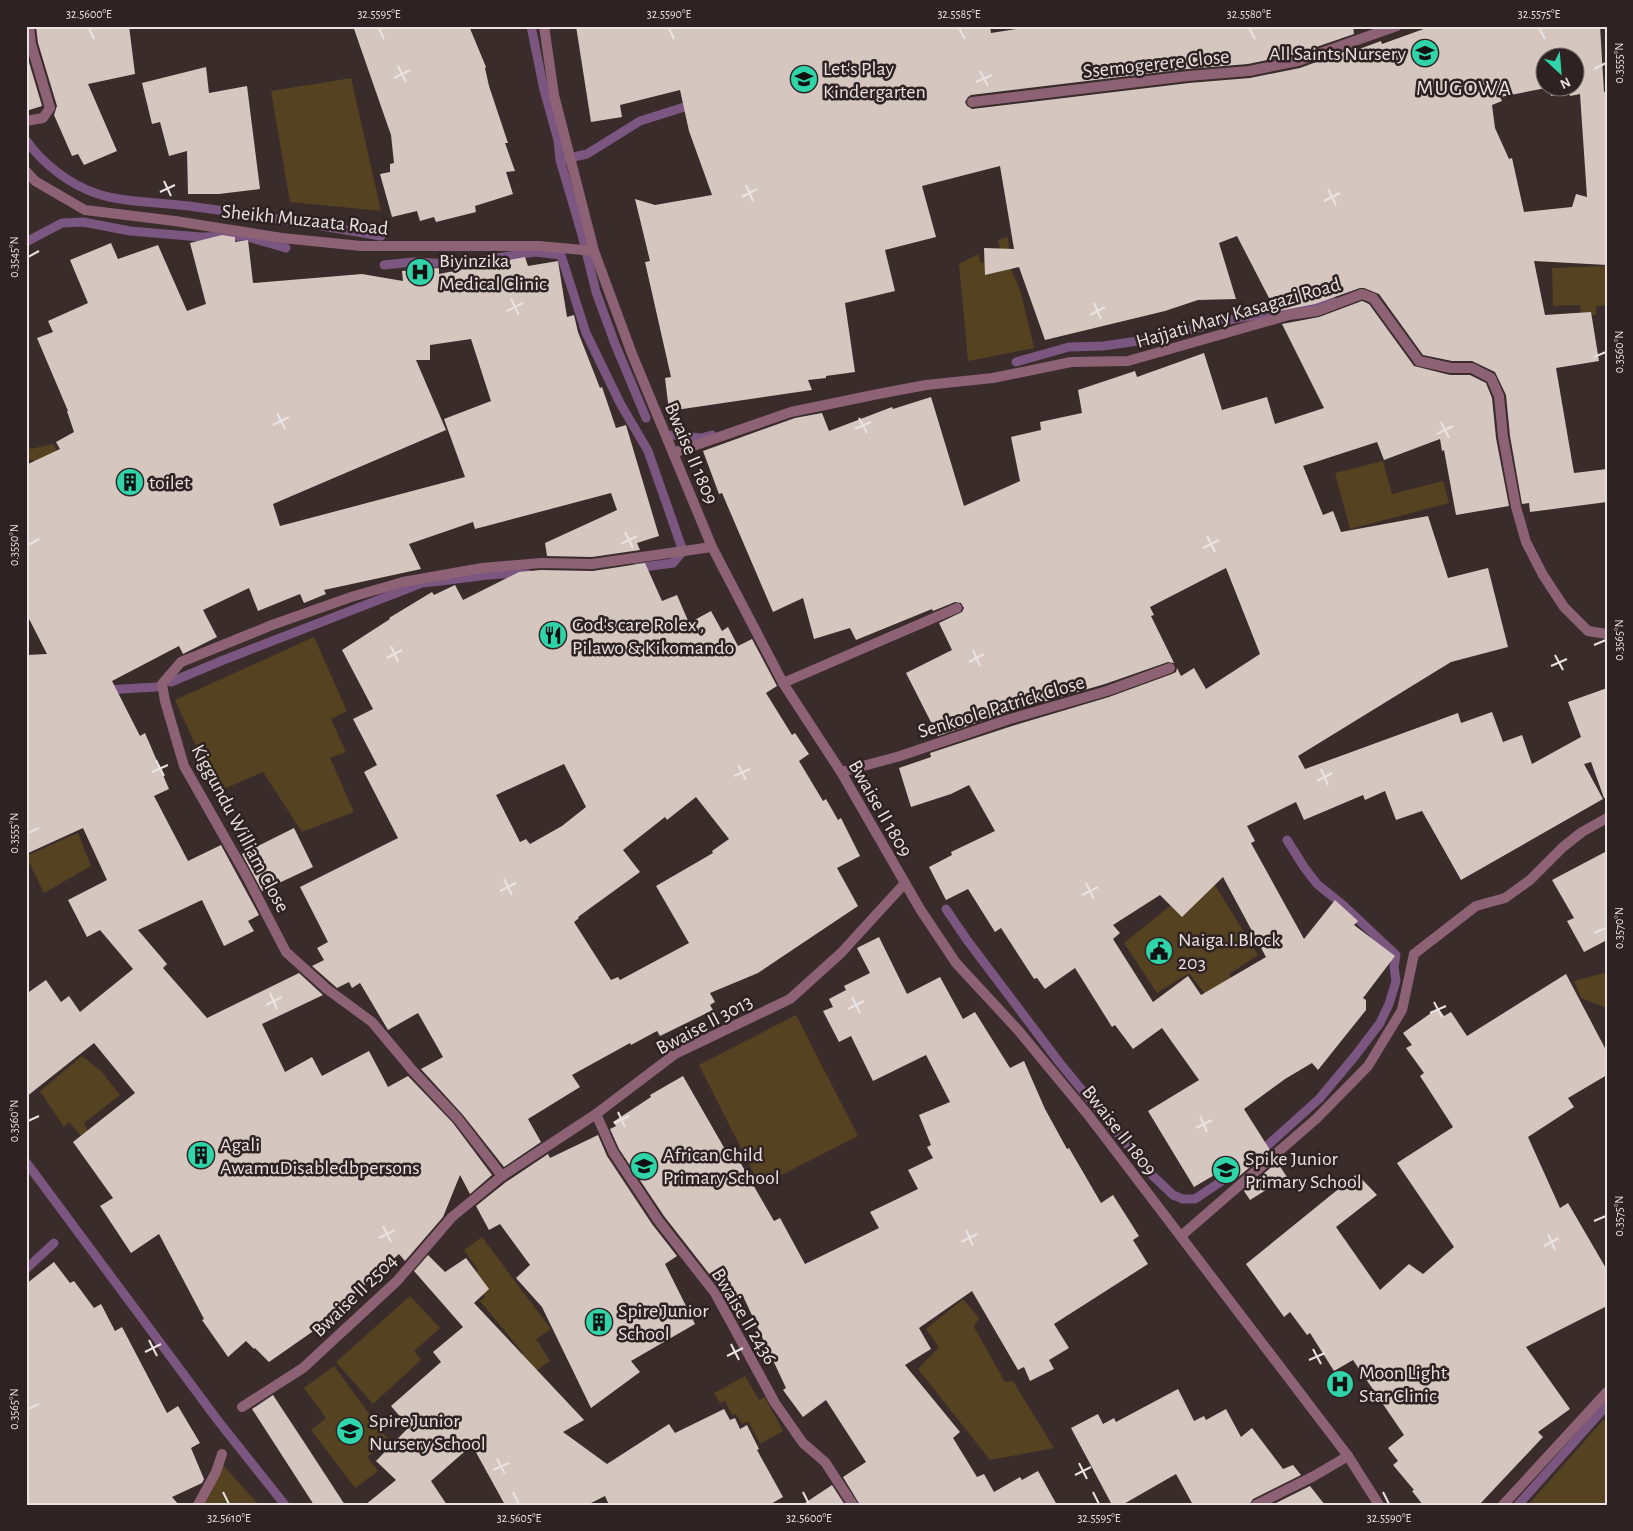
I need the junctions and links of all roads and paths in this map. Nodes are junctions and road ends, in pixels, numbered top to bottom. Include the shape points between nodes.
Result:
1 (29, 26) edge
2 (544, 26) edge
3 (1397, 26) edge
4 (972, 102) dead end
5 (26, 121) edge
6 (26, 171) edge
7 (594, 252) junction
8 (673, 453) junction
9 (712, 547) junction
10 (958, 608) dead end
11 (1607, 634) edge
12 (1170, 668) dead end
13 (783, 683) junction
14 (841, 772) junction
15 (1607, 818) edge
16 (905, 883) junction
17 (596, 1114) junction
18 (502, 1176) junction
19 (1181, 1236) junction
20 (1607, 1392) edge
21 (242, 1407) dead end
22 (222, 1454) dead end
23 (1348, 1456) junction
24 (198, 1505) edge
25 (853, 1505) edge
26 (1256, 1505) edge
27 (1379, 1505) edge
28 (1503, 1505) edge

1 - 5 street via 31,44 50,108 44,118
2 - 7 street, Bwaise II 1809 via 554,95
3 - 4 street, Ssemogerere Close via 1298,61 1250,71
6 - 7 street, Sheikh Muzaata Road via 35,181 85,210 361,246 539,246
7 - 8 street, Bwaise II 1809
8 - 9 street, Bwaise II 1809
8 - 11 street, Hajjati Mary Kasagazi Road via 791,412 926,385 993,378 1071,362 1128,361 1289,315 1317,311 1366,294 1373,298 1419,361 1451,368 1472,368 1491,378 1499,396 1516,507 1526,542 1564,607 1588,631
9 - 13 street, Bwaise II 1809
9 - 18 street, Kiggundu William Close via 592,564 541,563 482,568 403,582 272,625 181,662 162,684 184,766 286,952 327,989 372,1022 463,1125
10 - 13 street
12 - 14 street, Senkoole Patrick Close via 1107,691
13 - 14 street, Bwaise II 1809
14 - 16 street, Bwaise II 1809
15 - 19 street via 1582,832 1530,880 1505,898 1476,906 1414,954 1402,1010 1368,1066 1316,1118
16 - 17 street, Bwaise II 3013 via 841,952 790,999 675,1054
16 - 19 street, Bwaise II 1809 via 956,963 1030,1044
17 - 18 street, Bwaise II 3013
17 - 25 street, Bwaise II 2436 via 613,1152 658,1220 715,1293 775,1403 803,1443 825,1462
18 - 21 street, Bwaise II 2504 via 452,1217 397,1281 303,1368
19 - 23 street, Bwaise II 1809
20 - 28 street
22 - 24 street
23 - 26 street
23 - 27 street, Bwaise II 1809

